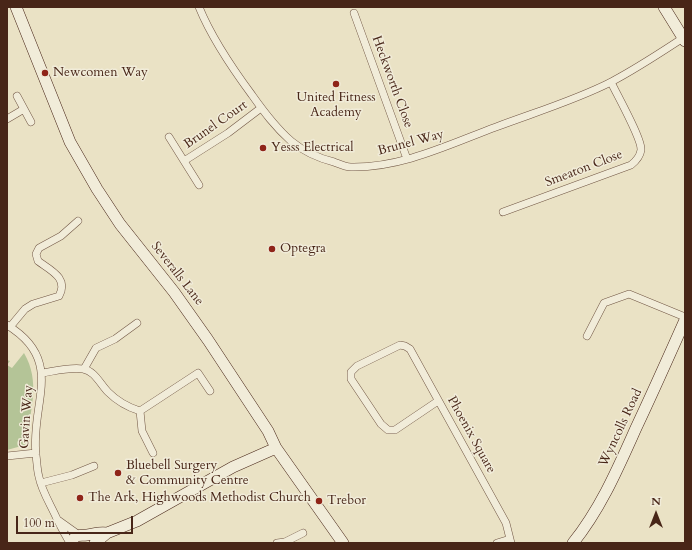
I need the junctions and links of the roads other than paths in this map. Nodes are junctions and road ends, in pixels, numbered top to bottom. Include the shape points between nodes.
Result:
1 (16, 7) edge
2 (199, 7) edge
3 (664, 7) edge
4 (354, 13) dead end
5 (684, 39) edge
6 (611, 82) junction
7 (17, 96) dead end
8 (261, 108) junction
9 (24, 109) junction
10 (7, 119) edge
11 (31, 122) dead end
12 (169, 137) dead end
13 (407, 159) junction
14 (184, 161) junction
15 (199, 185) dead end
16 (503, 212) dead end
17 (78, 221) dead end
18 (685, 318) edge
19 (137, 323) dead end
20 (8, 326) edge
21 (587, 336) dead end
22 (84, 369) junction
23 (42, 373) junction
24 (210, 391) dead end
25 (438, 401) junction
26 (140, 411) junction
27 (276, 448) junction
28 (36, 453) junction
29 (153, 453) dead end
30 (7, 456) edge
31 (94, 466) dead end
32 (41, 483) junction
33 (58, 520) junction
34 (303, 533) dead end
35 (82, 540) edge
36 (510, 541) edge
37 (277, 543) edge
38 (343, 543) edge
39 (497, 543) edge
40 (573, 543) edge

1 - 27 street, Severalls Lane via 70,142 97,189 120,224 208,340 268,431
2 - 8 street, Brunel Way via 221,50
3 - 5 street
4 - 13 street, Heckworth Close
5 - 6 street, Brunel Way
6 - 13 street, Brunel Way via 450,145
6 - 16 street, Smeaton Close via 638,138 641,149 638,158 631,165
7 - 9 street
8 - 13 street, Brunel Way via 292,142 328,161 350,167 379,165
8 - 14 street, Brunel Court
9 - 10 street
9 - 11 street
12 - 14 street, Brunel Court
14 - 15 street, Brunel Court
17 - 20 street via 61,236 39,248 36,254 38,261 59,277 62,284 59,296 33,304
18 - 21 street via 629,294 604,303
18 - 40 street, Wyncolls Road via 619,467 601,502
19 - 22 street via 115,339 96,348
20 - 23 street, Gavin Way via 28,341 40,363
22 - 23 street
22 - 26 street via 95,376 108,392 127,407
23 - 28 street, Gavin Way via 35,438
24 - 26 street via 198,373
25 - 25 street, Phoenix Square via 395,430 388,430 381,424 351,379 351,372 357,366 400,345 405,346 410,350
25 - 36 street, Phoenix Square via 506,523
26 - 29 street via 142,432
27 - 35 street via 233,468 137,521 107,533 98,532
27 - 38 street, Severalls Lane
28 - 30 street
28 - 32 street, Gavin Way
31 - 32 street
32 - 33 street, Gavin Way
33 - 35 street
33 - 35 street, Gavin Way via 60,526
34 - 37 street
36 - 39 street, Phoenix Square

